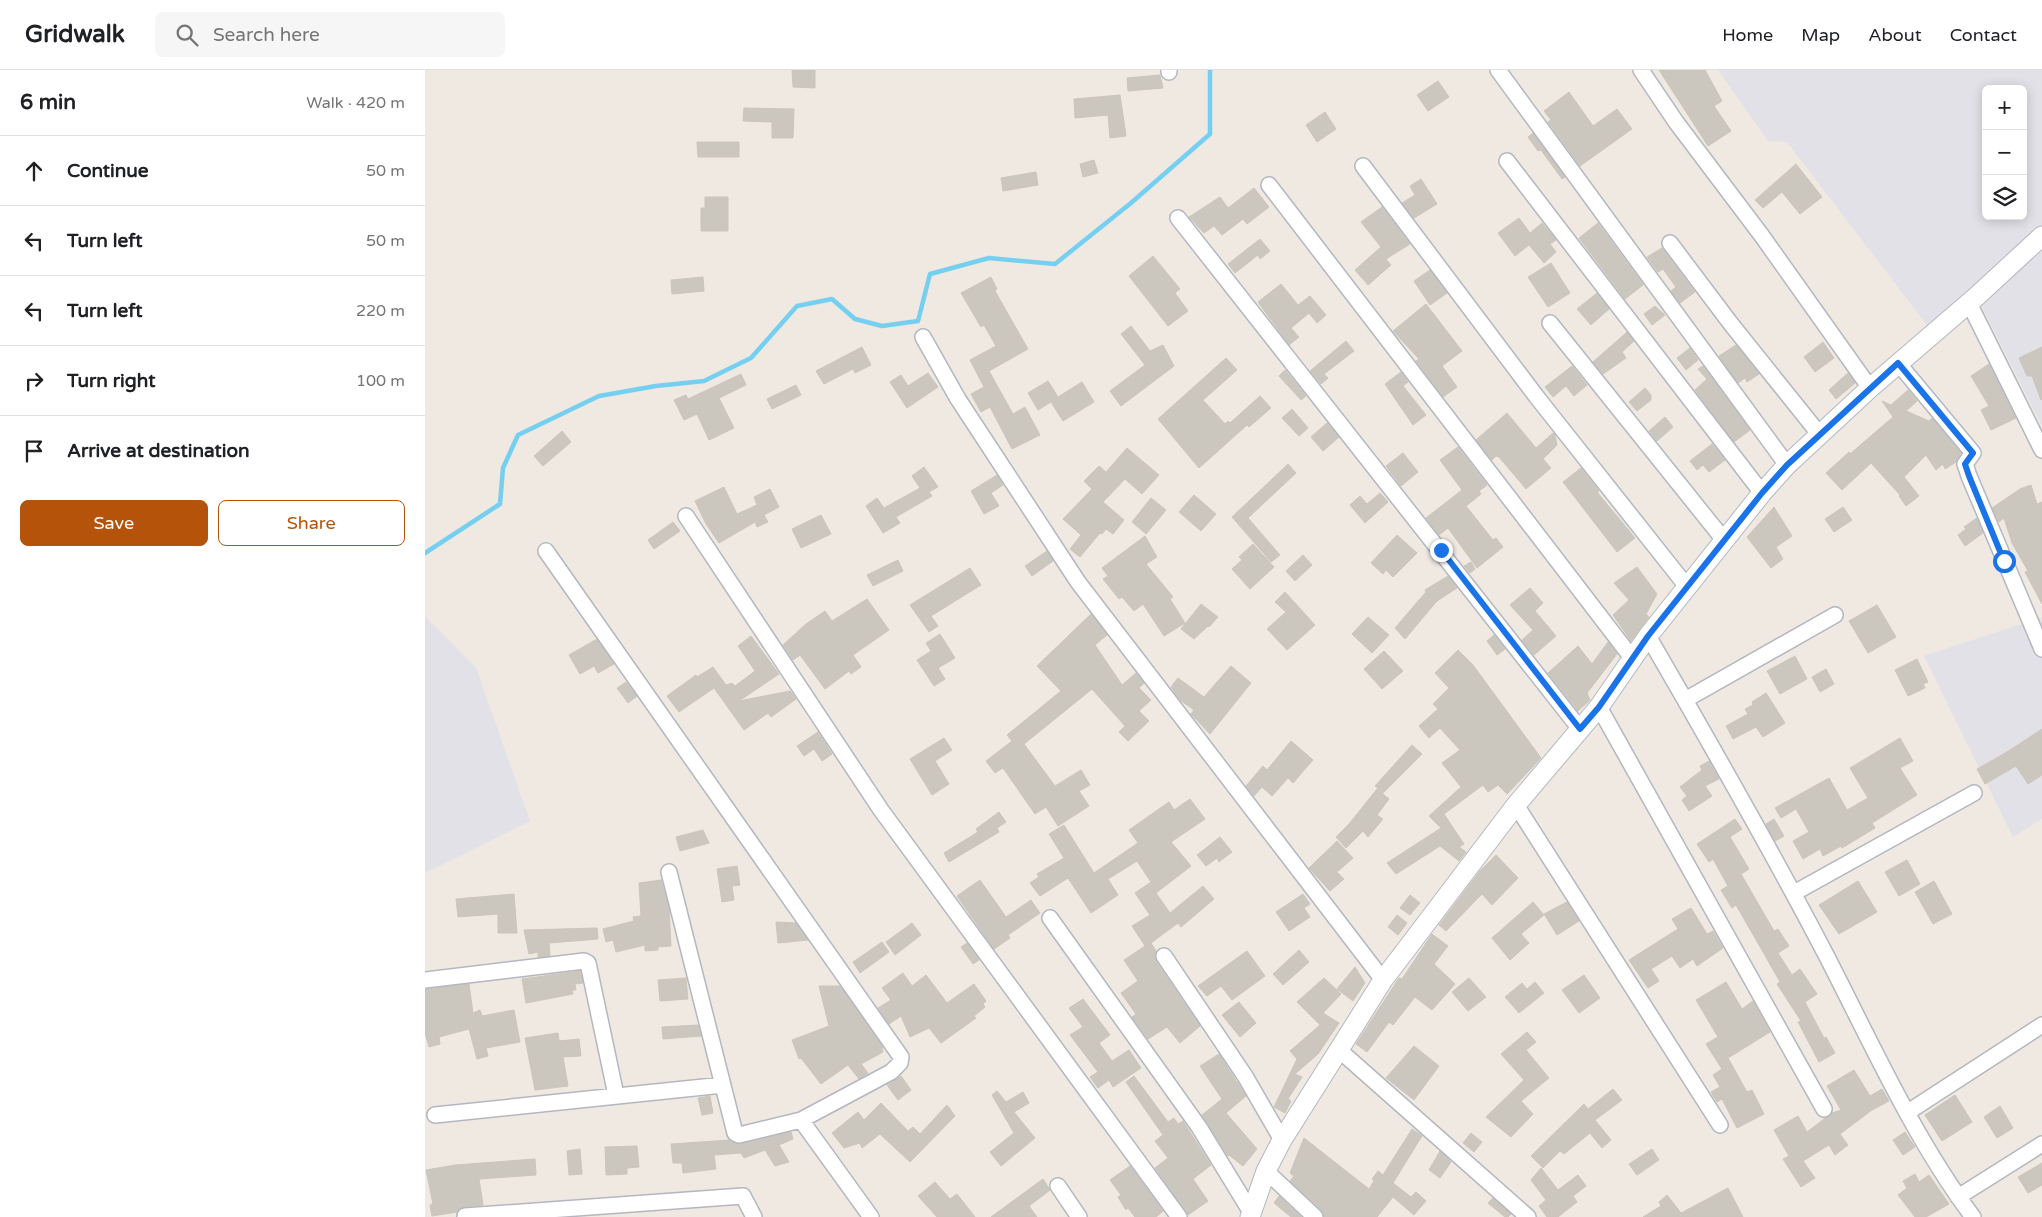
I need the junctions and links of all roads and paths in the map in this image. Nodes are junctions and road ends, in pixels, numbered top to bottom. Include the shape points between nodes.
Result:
1 (1498, 70) edge
2 (1641, 70) edge
3 (1507, 161) dead end
4 (1363, 166) dead end
5 (1269, 185) dead end
6 (1178, 218) dead end
7 (2042, 236) edge
8 (1670, 243) dead end
9 (1969, 303) junction
10 (1550, 324) dead end
11 (923, 337) dead end
12 (1898, 363) junction
13 (1870, 388) junction
14 (1820, 435) junction
15 (2042, 450) edge
16 (1787, 465) junction
17 (1762, 493) junction
18 (686, 516) dead end
19 (1724, 540) junction
20 (546, 550) dead end
21 (1688, 588) junction
22 (1835, 615) dead end
23 (1648, 636) junction
24 (2042, 650) edge
25 (1632, 658) junction
26 (1685, 700) junction
27 (1599, 707) junction
28 (1580, 729) junction
29 (1974, 793) dead end
30 (1516, 805) junction
31 (669, 872) dead end
32 (1794, 893) junction
33 (1050, 918) dead end
34 (1164, 956) dead end
35 (425, 980) edge
36 (1383, 980) junction
37 (2042, 1025) edge
38 (1338, 1049) junction
39 (723, 1085) junction
40 (616, 1096) junction
41 (1824, 1109) dead end
42 (1908, 1112) junction
43 (435, 1115) dead end
44 (801, 1120) junction
45 (1720, 1125) dead end
46 (1282, 1140) junction
47 (2042, 1144) edge
48 (1266, 1171) junction
49 (1058, 1186) dead end
50 (1958, 1197) junction
51 (1251, 1215) edge
52 (465, 1216) edge
53 (754, 1217) edge
54 (871, 1217) edge
55 (1079, 1217) edge
56 (1179, 1217) edge
57 (1315, 1217) edge
58 (1528, 1217) edge
59 (1973, 1217) edge

1 - 16 street
2 - 13 street
3 - 17 street
4 - 21 street via 1536,396
5 - 25 street
6 - 28 street
7 - 9 street
8 - 14 street
9 - 12 street
9 - 15 street
10 - 19 street
11 - 36 street via 958,399 1079,582
12 - 13 street
12 - 24 street via 1973,453 1965,464 1969,476
13 - 14 street
14 - 16 street
16 - 17 street
17 - 19 street
18 - 56 street via 881,810
19 - 21 street
20 - 44 street via 901,1057 891,1072
21 - 23 street
22 - 26 street
23 - 25 street
23 - 26 street
25 - 27 street
26 - 32 street
27 - 28 street
27 - 41 street
28 - 30 street
29 - 32 street
30 - 36 street
30 - 45 street
31 - 39 street
32 - 42 street
33 - 51 street via 1199,1128
34 - 46 street via 1245,1076
35 - 40 street via 583,961 588,964
36 - 38 street
37 - 42 street
38 - 46 street
38 - 58 street
39 - 40 street
39 - 44 street via 735,1133 739,1136
40 - 43 street
42 - 50 street
44 - 54 street
46 - 48 street
47 - 50 street
48 - 51 street
48 - 57 street
49 - 55 street
50 - 59 street
52 - 53 street via 743,1196

